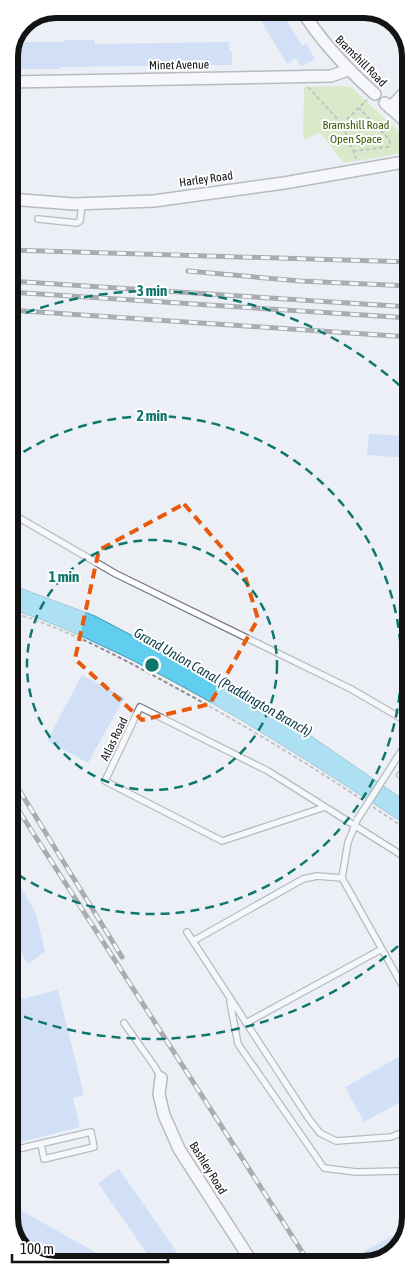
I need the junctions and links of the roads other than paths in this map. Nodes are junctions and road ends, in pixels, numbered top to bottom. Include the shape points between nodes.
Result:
1 (307, 18) edge
2 (348, 70) junction
3 (17, 82) edge
4 (402, 94) edge
5 (372, 96) joint
6 (388, 105) junction
7 (402, 118) edge
8 (402, 162) edge
9 (17, 200) edge
10 (82, 204) junction
11 (38, 219) dead end
12 (17, 517) edge
13 (402, 719) edge
14 (402, 750) edge
15 (325, 807) junction
16 (356, 822) junction
17 (402, 855) edge
18 (342, 878) junction
19 (187, 932) dead end
20 (193, 940) junction
21 (382, 949) junction
22 (402, 985) edge
23 (230, 997) junction
24 (124, 1023) dead end
25 (246, 1023) junction
26 (161, 1078) joint
27 (402, 1133) edge
28 (41, 1144) junction
29 (17, 1149) edge
30 (402, 1171) edge
31 (248, 1256) edge

1 - 2 street, Bramshill Road
2 - 3 street, Minet Avenue via 331,76
2 - 5 street, Bramshill Road
4 - 6 street
5 - 6 lane, Bramshill Road
6 - 7 street, Bramshill Road
8 - 10 street, Harley Road via 154,201
9 - 10 street, Harley Road
10 - 11 lane via 80,221 76,223
12 - 13 lane via 116,574 351,689
14 - 16 lane, bridge
15 - 15 lane, Atlas Road via 222,841 105,781 140,707 268,771
15 - 16 lane, Atlas Road
16 - 17 lane, Atlas Road
16 - 18 lane via 348,842
18 - 20 lane via 317,876 303,879
18 - 21 lane
19 - 20 lane
20 - 23 lane
21 - 22 lane
21 - 25 lane
23 - 25 lane
23 - 30 lane via 238,1044 324,1168 356,1172
24 - 26 lane
25 - 27 lane via 320,1133 336,1141 391,1137
26 - 31 street, Bashley Road via 159,1094 175,1142
28 - 28 lane via 91,1132 94,1147 44,1159
28 - 29 lane

